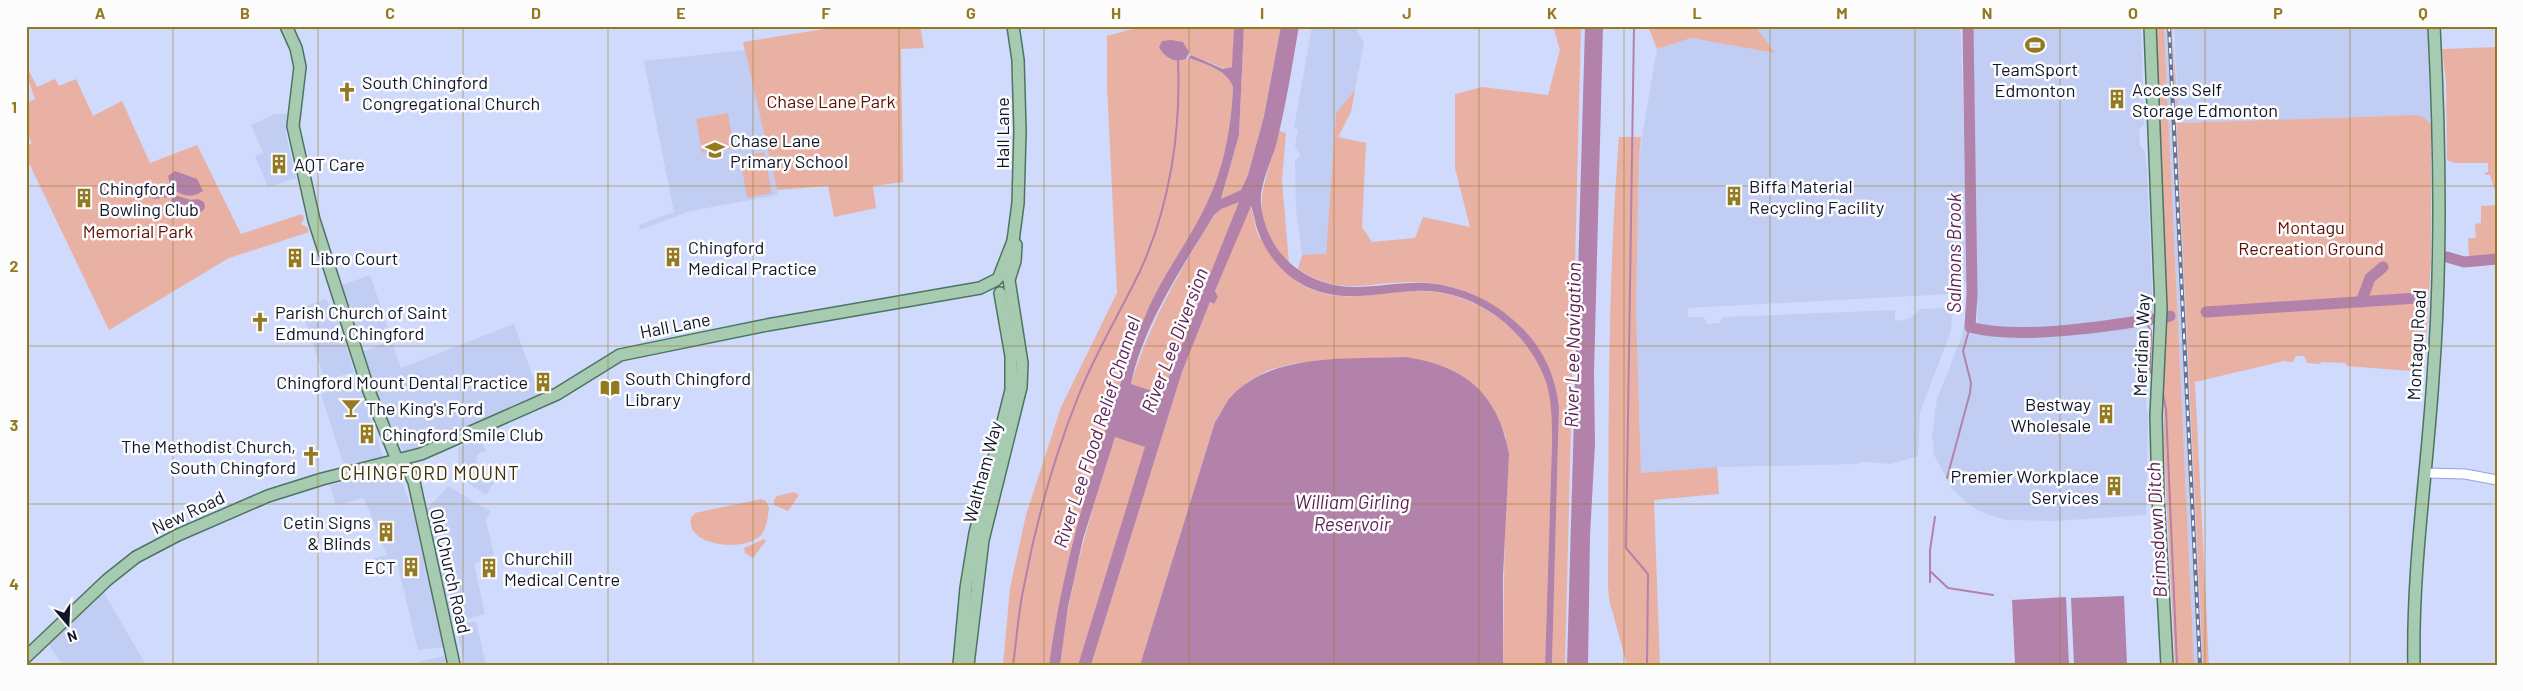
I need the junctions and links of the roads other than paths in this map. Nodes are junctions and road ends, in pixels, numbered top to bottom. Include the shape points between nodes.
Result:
1 (286, 26) edge
2 (1013, 26) edge
3 (2150, 26) edge
4 (2434, 26) edge
5 (1002, 285) junction
6 (398, 460) junction
7 (2426, 473) junction
8 (2497, 480) edge
9 (967, 627) junction
10 (26, 657) edge
11 (454, 665) edge
12 (959, 665) edge
13 (968, 665) edge
14 (2167, 665) edge
15 (2414, 665) edge

1 - 6 main road, Old Church Road via 300,67 293,126 314,220 363,373
2 - 5 main road, Hall Lane via 1018,60 1018,203 1014,261
3 - 14 main road, Meridian Way via 2161,309 2156,416 2158,499
4 - 7 main road, Montagu Road via 2438,254 2434,377
5 - 6 main road, Hall Lane via 759,326 620,355 540,402 421,454
5 - 9 main road, Waltham Way via 1012,378 1001,454 982,524
6 - 10 main road, New Road via 268,496 207,521 136,557
6 - 11 main road, Old Church Road via 414,482
7 - 8 street via 2465,474
7 - 15 main road, Montagu Road via 2413,612
9 - 12 main road, Waltham Way
9 - 13 main road, Waltham Way

